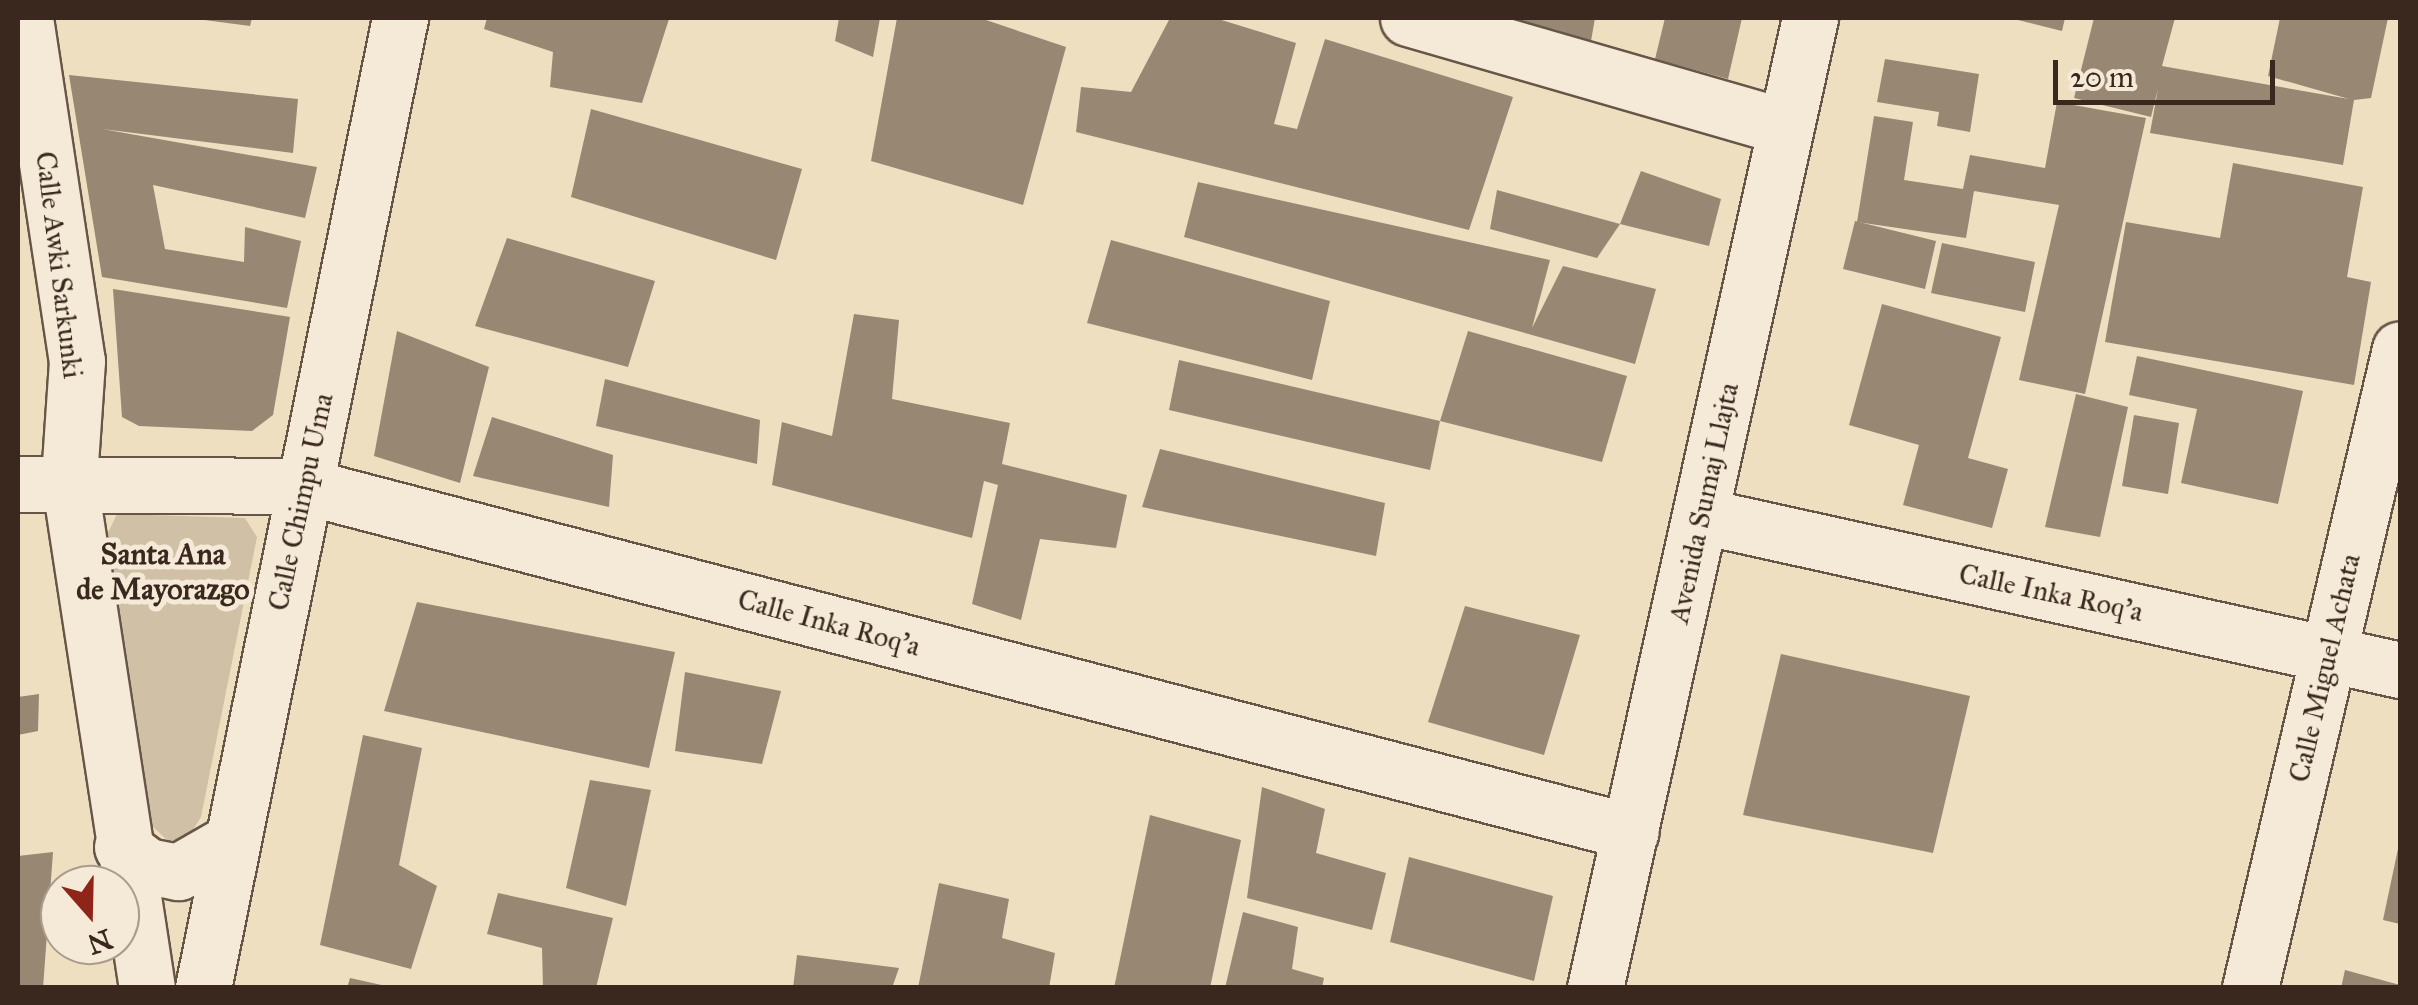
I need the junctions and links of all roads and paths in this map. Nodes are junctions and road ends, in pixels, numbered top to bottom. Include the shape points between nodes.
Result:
1 (25, 18) edge
2 (400, 18) edge
3 (1408, 18) edge
4 (1810, 18) edge
5 (1781, 126) junction
6 (2400, 349) edge
7 (43, 482) edge
8 (304, 486) junction
9 (1702, 516) junction
10 (2329, 654) junction
11 (2400, 670) edge
12 (1631, 832) junction
13 (232, 841) junction
14 (122, 847) junction
15 (147, 988) edge
16 (203, 988) edge
17 (1595, 988) edge
18 (2250, 988) edge

1 - 7 street, Calle Awki Sarkunki via 77,361
2 - 8 street, Calle Chimpu Uma
3 - 5 street
4 - 5 street, Avenida Sumaj Llajta
5 - 9 street, Avenida Sumaj Llajta
6 - 10 street, Calle Miguel Achata
7 - 8 street, Calle Inka Roq'a
7 - 14 street, Calle Awki Sarkunki
8 - 12 street, Calle Inka Roq'a
8 - 13 street, Calle Chimpu Uma
9 - 10 street, Calle Inka Roq'a
9 - 12 street, Avenida Sumaj Llajta
10 - 11 street, Calle Inka Roq'a
10 - 18 street, Calle Miguel Achata
12 - 17 street, Avenida Sumaj Llajta
13 - 14 street via 178,872 147,866
13 - 16 street, Calle Chimpu Uma
14 - 15 street, Calle Awki Sarkunki

